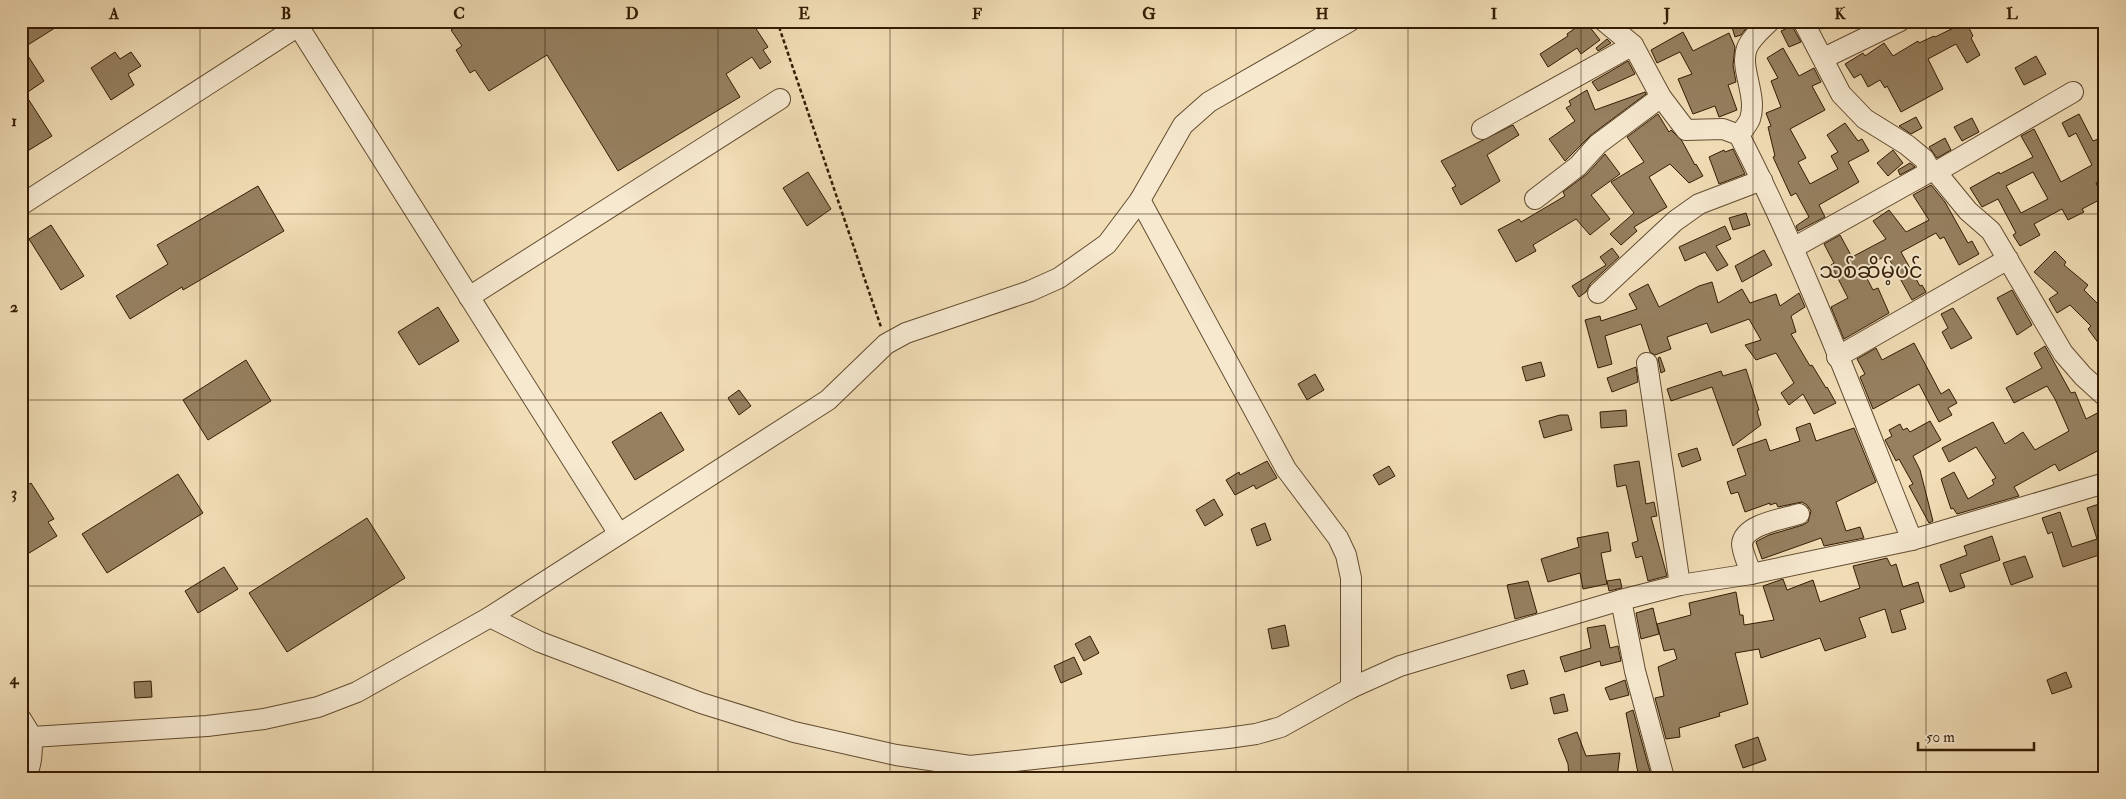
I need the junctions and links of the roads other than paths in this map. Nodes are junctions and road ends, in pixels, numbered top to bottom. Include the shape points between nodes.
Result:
1 (1350, 21) edge
2 (1604, 21) edge
3 (1770, 21) edge
4 (1803, 21) edge
5 (1900, 21) edge
6 (300, 23) edge
7 (1633, 45) junction
8 (1824, 58) junction
9 (2073, 92) dead end
10 (1661, 97) junction
11 (780, 98) dead end
12 (1482, 129) dead end
13 (1739, 135) junction
14 (1933, 172) junction
15 (1762, 180) junction
16 (1535, 199) dead end
17 (1140, 200) junction
18 (21, 205) edge
19 (1793, 248) junction
20 (2008, 260) junction
21 (1598, 293) dead end
22 (469, 297) junction
23 (1837, 357) junction
24 (1647, 363) dead end
25 (2105, 396) edge
26 (2105, 483) edge
27 (1799, 514) dead end
28 (619, 534) junction
29 (1912, 540) junction
30 (1751, 574) junction
31 (1680, 585) junction
32 (1621, 600) junction
33 (490, 617) junction
34 (1351, 688) junction
35 (21, 719) edge
36 (32, 737) junction
37 (25, 778) edge
38 (1664, 778) edge

1 - 17 street via 1208,102 1183,125
2 - 7 street
3 - 13 street via 1746,49 1752,96 1750,118
4 - 8 street
5 - 8 street
6 - 18 street
6 - 22 street
7 - 10 street
7 - 12 street
8 - 14 street via 1841,94 1859,113 1924,158
9 - 14 street
10 - 13 street via 1686,130 1723,129
10 - 16 street via 1598,144 1578,166
11 - 22 street
13 - 15 street
14 - 19 street
14 - 20 street via 1991,232
15 - 19 street
15 - 21 street via 1699,204 1683,215
17 - 28 street via 1107,244 1059,278 906,333 886,344 828,400
17 - 34 street via 1286,470 1342,546 1351,578
19 - 23 street
20 - 23 street
20 - 25 street via 2063,353
22 - 28 street
23 - 29 street
24 - 31 street
26 - 29 street
27 - 30 street via 1754,527 1746,535 1742,544
28 - 33 street
29 - 30 street
30 - 31 street
31 - 32 street
32 - 34 street via 1400,666
32 - 38 street via 1635,671
33 - 34 street via 540,642 700,703 794,732 896,755 970,766 1256,734 1281,727
33 - 36 street via 357,692 318,707 264,719 207,726
35 - 36 street
36 - 37 street via 32,754

